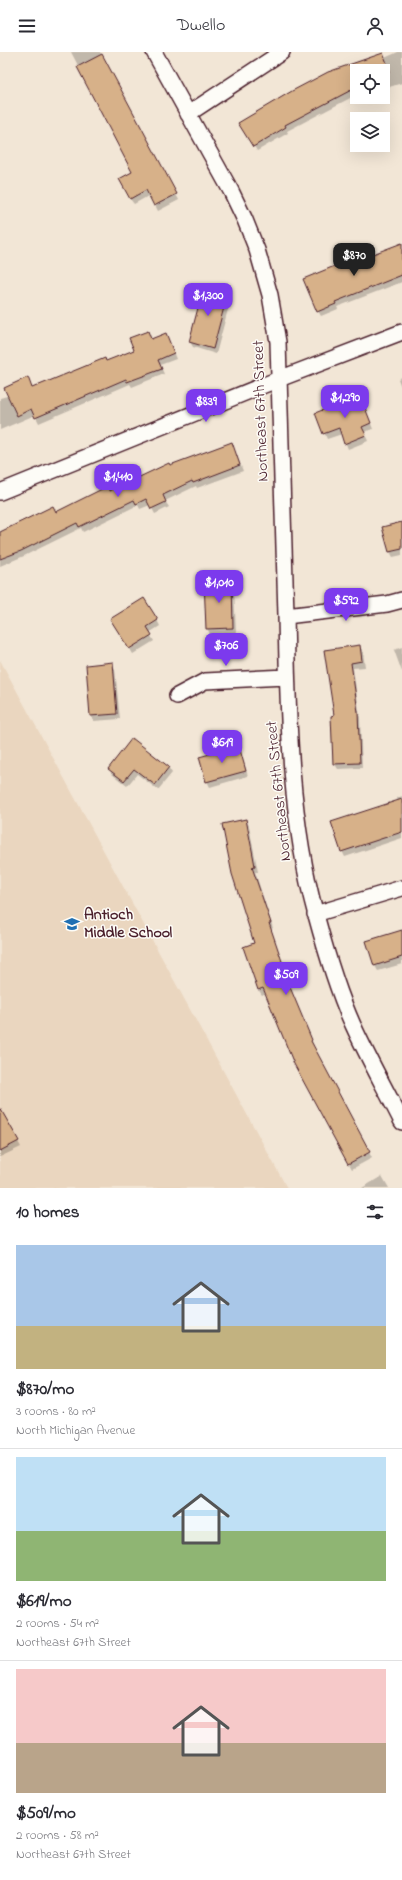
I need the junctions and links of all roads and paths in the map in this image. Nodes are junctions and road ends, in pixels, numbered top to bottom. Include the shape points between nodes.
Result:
1 (154, 52) edge
2 (282, 52) edge
3 (188, 114) junction
4 (402, 332) edge
5 (279, 379) junction
6 (0, 492) edge
7 (402, 600) edge
8 (286, 616) junction
9 (286, 678) junction
10 (177, 696) dead end
11 (402, 888) edge
12 (315, 914) junction
13 (402, 1122) edge

1 - 3 street, Northeast 67th Street
2 - 3 street
3 - 5 street, Northeast 67th Street via 232,192 257,250 270,295 278,342
4 - 5 street
5 - 6 street
5 - 8 street, Northeast 67th Street
7 - 8 street
8 - 9 street, Northeast 67th Street
9 - 10 street via 205,681
9 - 12 street, Northeast 67th Street via 293,788 300,842
11 - 12 street
12 - 13 street, Northeast 67th Street via 354,1025

